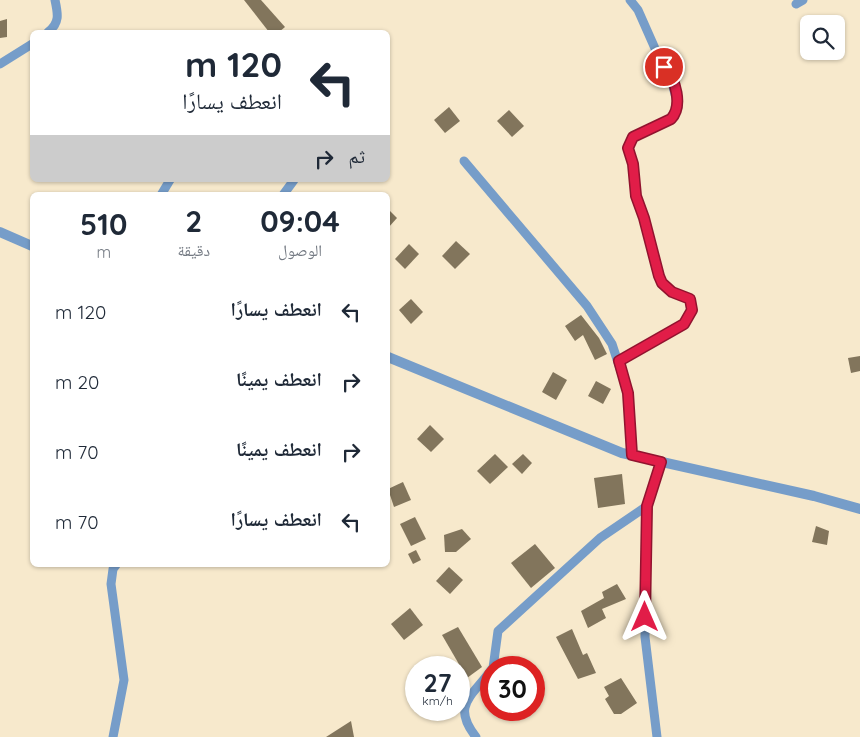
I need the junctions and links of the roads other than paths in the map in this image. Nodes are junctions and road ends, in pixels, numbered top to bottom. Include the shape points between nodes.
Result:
1 (55, 0) edge
2 (630, 0) edge
3 (50, 30) edge
4 (30, 45) edge
5 (0, 64) edge
6 (464, 161) dead end
7 (292, 182) edge
8 (284, 192) edge
9 (0, 232) edge
10 (30, 245) edge
11 (390, 358) edge
12 (619, 361) junction
13 (632, 455) junction
14 (661, 462) junction
15 (647, 506) junction
16 (860, 509) edge
17 (114, 567) edge
18 (494, 656) edge
19 (480, 685) edge
20 (112, 737) edge
21 (476, 737) edge
22 (657, 737) edge

1 - 3 street via 58,19
2 - 12 street via 669,72 678,105 671,119 641,132 630,142 628,148 636,196 662,283 672,292 690,299 692,310 684,324
4 - 5 street
6 - 12 street via 587,306
7 - 8 street
9 - 10 street
11 - 13 street via 547,424
12 - 13 street via 628,393
13 - 14 street
14 - 15 street
14 - 16 street
15 - 18 street via 600,538 498,631
15 - 22 street via 645,637
17 - 20 street via 111,584 124,680
19 - 21 street via 464,707 464,717

